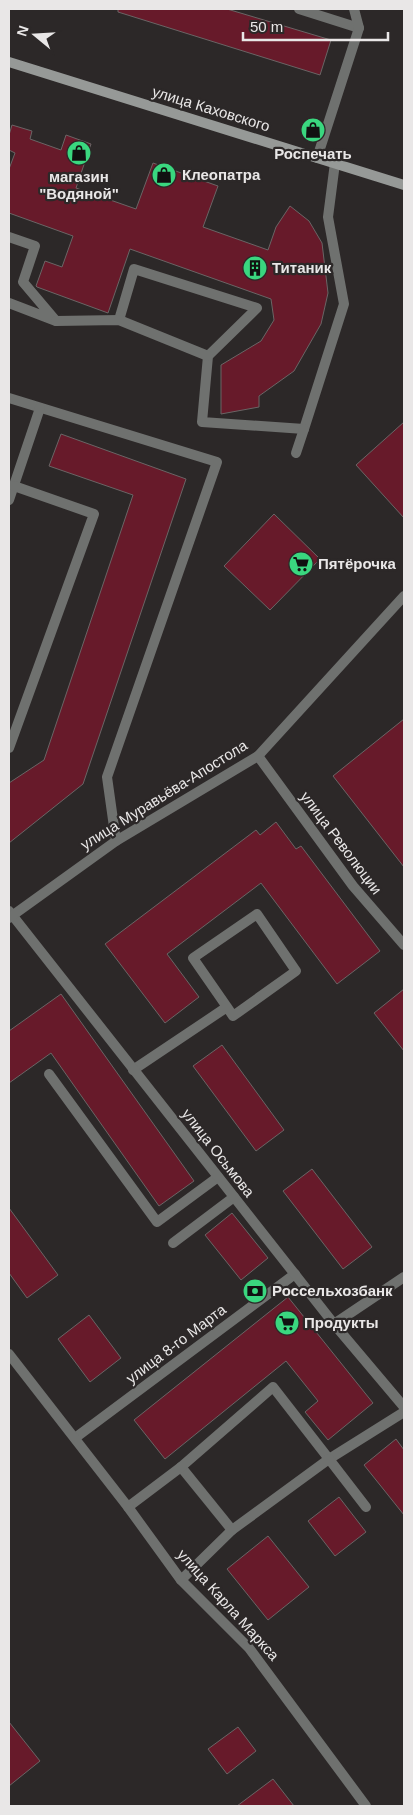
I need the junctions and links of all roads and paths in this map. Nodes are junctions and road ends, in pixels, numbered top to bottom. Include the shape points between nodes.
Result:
1 (299, 9) edge
2 (354, 9) edge
3 (359, 28) junction
4 (9, 62) edge
5 (317, 158) junction
6 (335, 163) junction
7 (404, 185) edge
8 (9, 237) edge
9 (9, 303) edge
10 (118, 320) junction
11 (56, 322) junction
12 (208, 356) junction
13 (9, 398) edge
14 (40, 408) junction
15 (304, 429) junction
16 (296, 453) dead end
17 (14, 486) junction
18 (9, 500) edge
19 (404, 596) edge
20 (9, 748) edge
21 (258, 756) junction
22 (116, 841) junction
23 (10, 915) edge
24 (404, 945) edge
25 (227, 1007) junction
26 (133, 1070) junction
27 (49, 1074) dead end
28 (218, 1177) junction
29 (234, 1197) junction
30 (173, 1243) dead end
31 (295, 1274) junction
32 (404, 1277) edge
33 (334, 1324) junction
34 (9, 1354) edge
35 (404, 1407) edge
36 (404, 1412) edge
37 (75, 1438) junction
38 (329, 1459) junction
39 (181, 1467) junction
40 (128, 1507) junction
41 (366, 1507) dead end
42 (232, 1530) junction
43 (181, 1580) junction
44 (366, 1806) edge

1 - 3 street
2 - 3 street
3 - 5 street
4 - 5 main road, улица Каховского
5 - 6 main road, улица Каховского
6 - 7 main road, улица Каховского
6 - 15 street via 328,217 344,304
8 - 11 street via 35,246 24,282
9 - 11 street
10 - 11 street
10 - 12 street
10 - 12 street via 134,269 257,308
12 - 15 street via 202,422
13 - 14 street
14 - 17 street
14 - 22 street via 217,462 107,777
15 - 16 street
17 - 18 street
17 - 20 street via 94,514
19 - 21 street, улица Муравьёва-Апостола
21 - 22 street, улица Муравьёва-Апостола
21 - 24 street, улица Революции via 353,886
22 - 23 street, улица Муравьёва-Апостола
23 - 26 street, улица Осьмова
25 - 25 street via 193,958 257,914 296,971 233,1016
25 - 26 street
26 - 28 street, улица Осьмова
27 - 28 street via 157,1222
28 - 29 street, улица Осьмова
29 - 30 street
29 - 31 street, улица Осьмова
31 - 33 street, улица Осьмова
31 - 37 street, улица 8-го Марта
32 - 33 street
33 - 35 street, улица Осьмова
34 - 37 street, улица Карла Маркса
36 - 38 street
37 - 40 street, улица Карла Маркса
38 - 39 street via 273,1387
38 - 41 street
38 - 42 street
39 - 40 street
39 - 42 street
40 - 43 street, улица Карла Маркса
42 - 43 street
43 - 44 street, улица Карла Маркса via 249,1648

